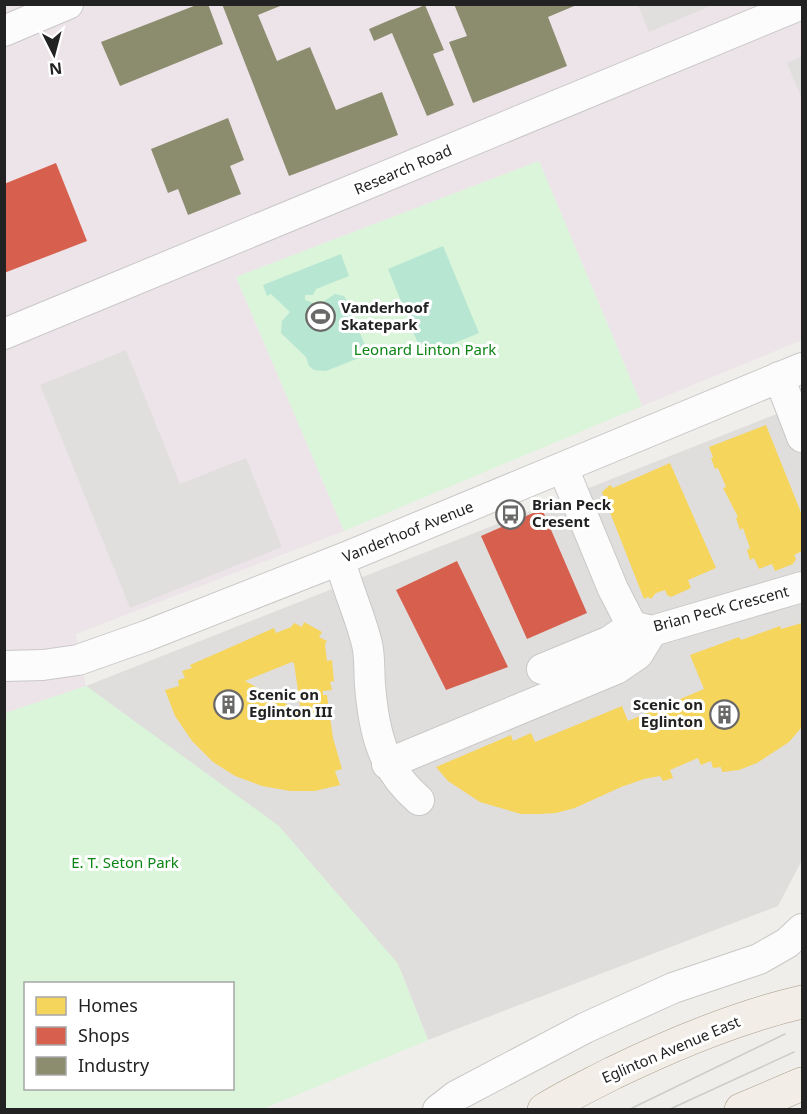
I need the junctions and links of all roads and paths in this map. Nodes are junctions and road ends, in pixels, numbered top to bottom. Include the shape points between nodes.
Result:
1 (68, 4) edge
2 (802, 4) edge
3 (4, 30) edge
4 (4, 334) edge
5 (791, 372) edge
6 (802, 437) edge
7 (562, 468) junction
8 (340, 560) junction
9 (802, 587) edge
10 (642, 628) junction
11 (4, 666) edge
12 (542, 669) dead end
13 (387, 764) junction
14 (419, 800) dead end
15 (802, 929) edge
16 (802, 1002) edge
17 (802, 1084) edge
18 (438, 1110) edge
19 (544, 1110) edge
20 (741, 1110) edge

1 - 3 street
2 - 4 street, Research Road
5 - 6 street
5 - 7 street, Vanderhoof Avenue
7 - 8 street, Vanderhoof Avenue
7 - 10 street, Brian Peck Crescent via 613,589
8 - 11 street, Vanderhoof Avenue via 78,660
8 - 13 street via 367,645 378,735
9 - 10 street, Brian Peck Crescent
10 - 12 street
10 - 13 street via 638,654 616,669
13 - 14 street via 404,788
15 - 18 street via 759,959 673,988 585,1028 456,1096
16 - 19 main road, Eglinton Avenue East via 746,1017 687,1040
17 - 20 main road

